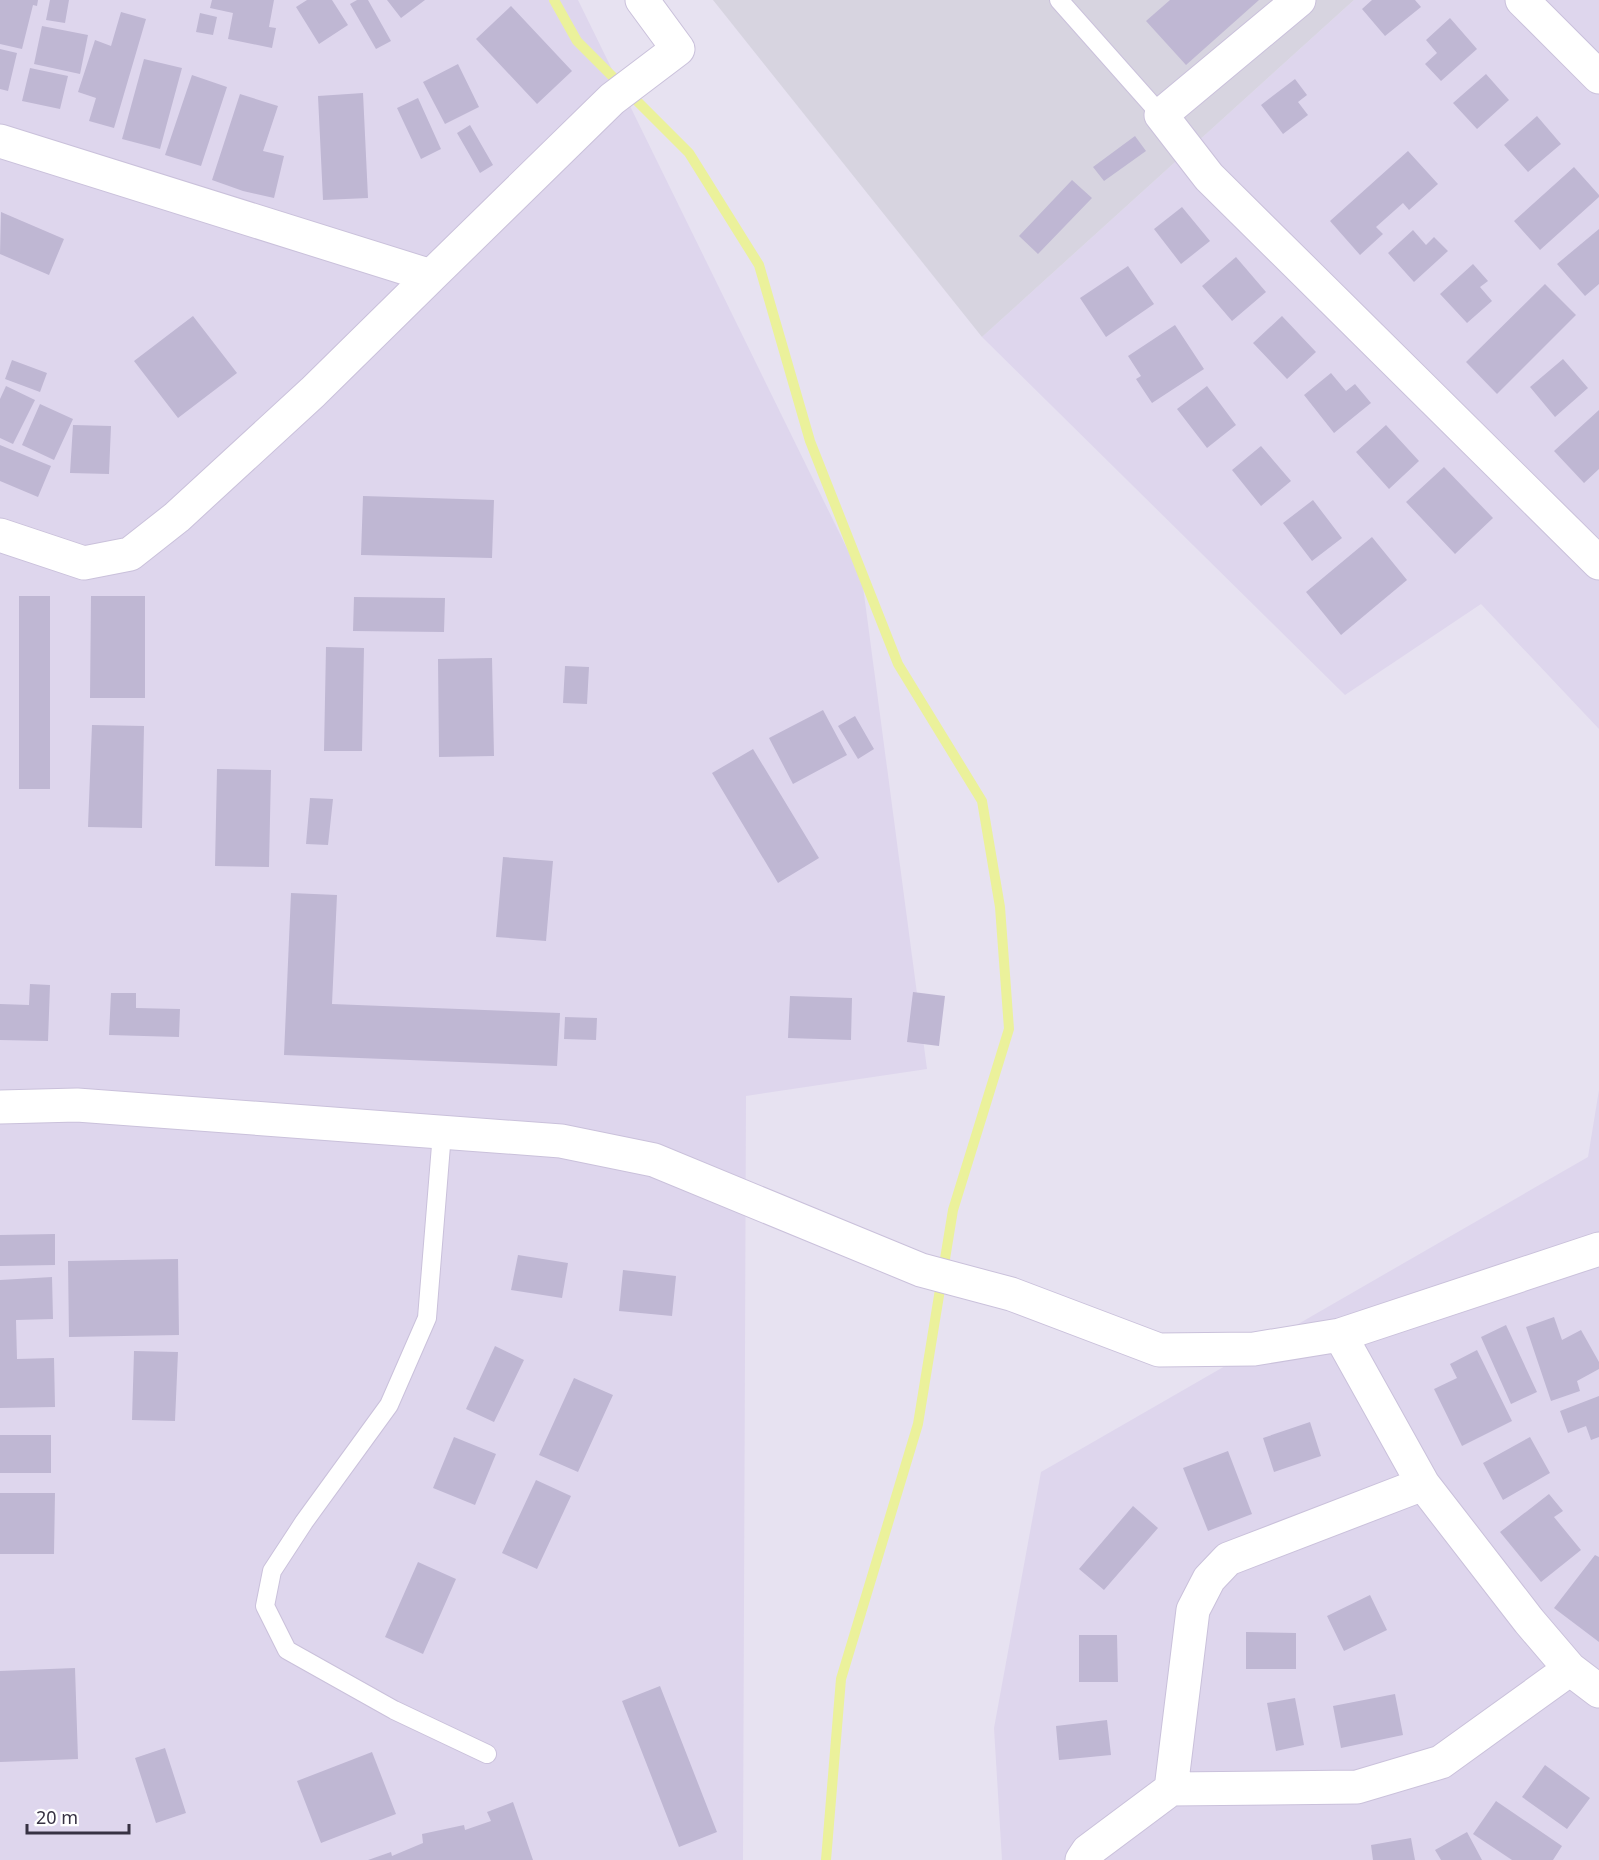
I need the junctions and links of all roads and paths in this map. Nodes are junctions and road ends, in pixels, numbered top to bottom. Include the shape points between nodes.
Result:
1 (642, 0) edge
2 (1059, 0) edge
3 (1299, 0) edge
4 (1522, 0) edge
5 (1599, 77) edge
6 (1161, 115) junction
7 (0, 141) edge
8 (431, 276) junction
9 (0, 535) edge
10 (1599, 563) edge
11 (0, 1107) edge
12 (442, 1132) junction
13 (1599, 1249) edge
14 (1340, 1335) junction
15 (1423, 1485) junction
16 (1570, 1669) junction
17 (1599, 1692) edge
18 (487, 1754) dead end
19 (1171, 1789) junction
20 (1082, 1860) edge

1 - 8 street via 678,49 612,99
2 - 6 lane
3 - 6 street
4 - 5 street
6 - 10 street via 1209,177
7 - 8 street
8 - 9 street via 177,517 129,554 84,563
11 - 12 street via 77,1105
12 - 14 street via 561,1141 654,1160 921,1270 1011,1294 1159,1350 1254,1349
12 - 18 lane via 427,1318 389,1405 272,1571 265,1606 287,1650 394,1710
13 - 14 street
14 - 15 street
15 - 16 street
15 - 19 street via 1228,1559 1209,1579 1193,1610
16 - 17 street
16 - 19 street via 1441,1762 1357,1787
19 - 20 street via 1088,1851

